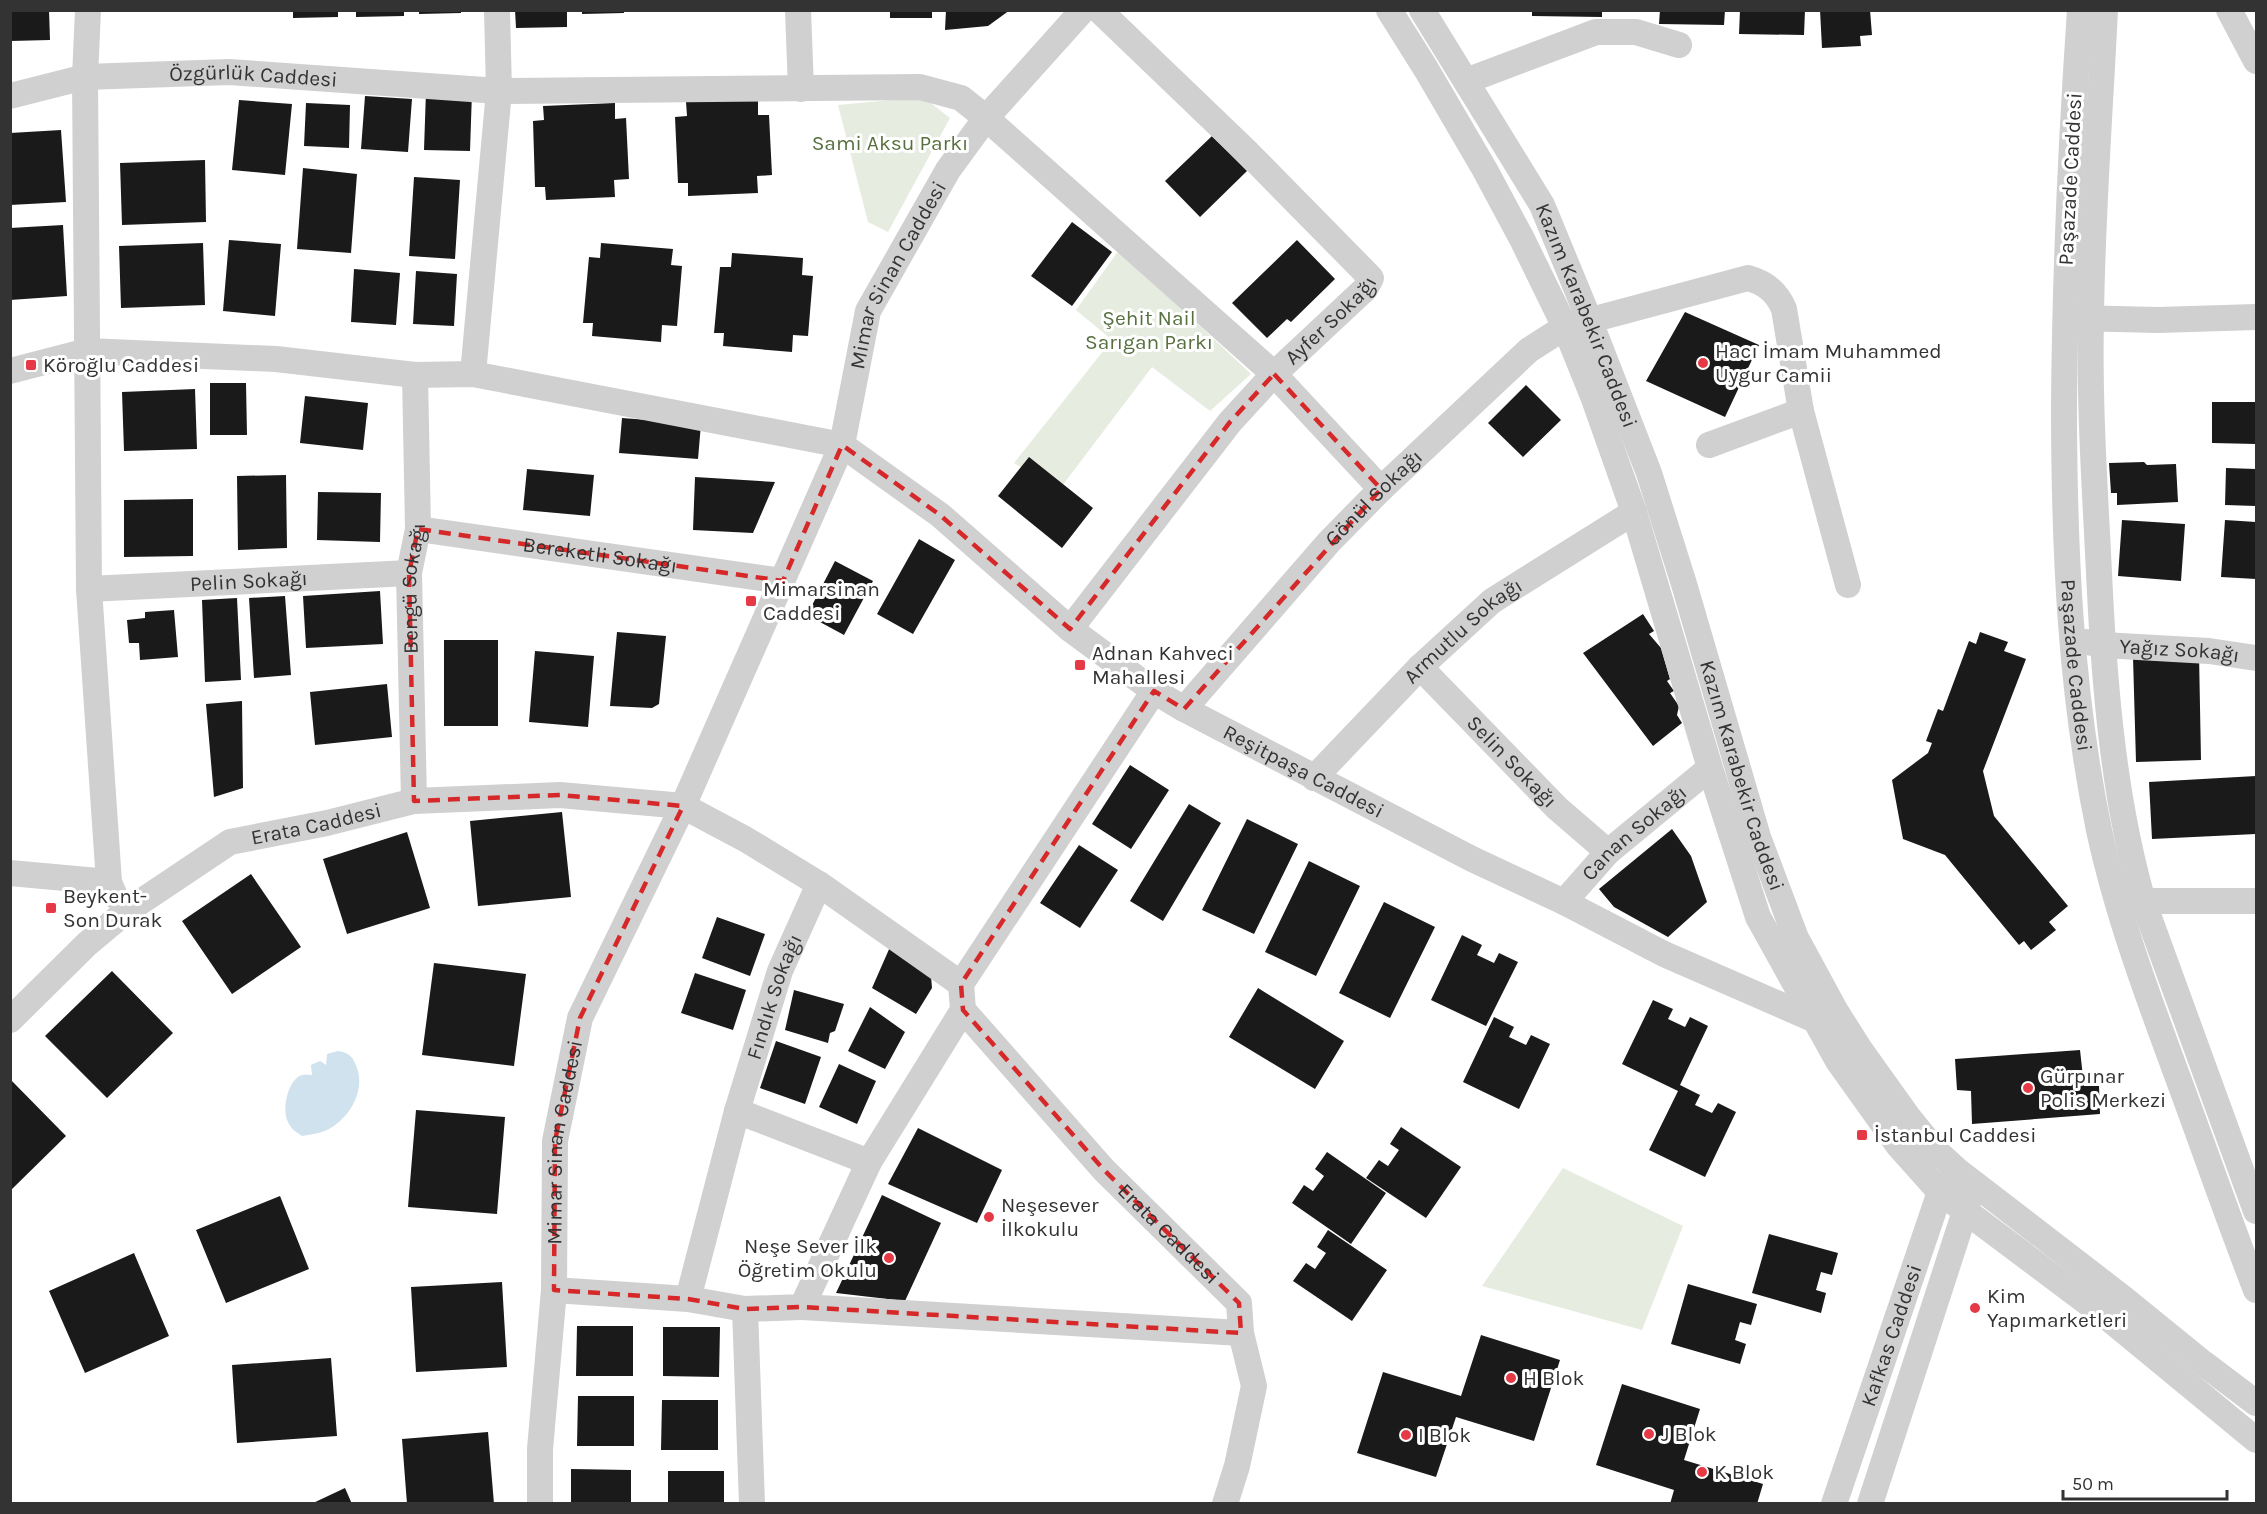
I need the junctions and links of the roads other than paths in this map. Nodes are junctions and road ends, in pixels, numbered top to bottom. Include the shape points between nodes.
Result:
1 (88, 10) edge
2 (497, 10) edge
3 (798, 10) edge
4 (1083, 10) edge
5 (1099, 10) edge
6 (1389, 10) edge
7 (1422, 10) edge
8 (2080, 10) edge
9 (2105, 10) edge
10 (2229, 10) edge
11 (1679, 45) dead end
12 (2256, 61) edge
13 (85, 77) junction
14 (1466, 81) junction
15 (801, 88) junction
16 (499, 91) junction
17 (10, 96) edge
18 (986, 118) junction
19 (2064, 317) junction
20 (2256, 317) edge
21 (1589, 319) junction
22 (2091, 320) junction
23 (1564, 327) junction
24 (87, 351) junction
25 (10, 371) edge
26 (473, 374) junction
27 (1274, 374) junction
28 (415, 375) junction
29 (1801, 411) junction
30 (842, 445) junction
31 (1709, 445) dead end
32 (1380, 489) junction
33 (1634, 512) junction
34 (418, 529) junction
35 (409, 573) junction
36 (783, 581) junction
37 (1848, 585) dead end
38 (89, 589) junction
39 (1070, 629) junction
40 (2071, 639) junction
41 (2103, 645) junction
42 (2256, 658) edge
43 (1420, 667) junction
44 (1154, 691) junction
45 (1184, 709) junction
46 (1710, 768) junction
47 (1314, 778) junction
48 (414, 801) junction
49 (684, 806) junction
50 (1608, 852) junction
51 (10, 873) edge
52 (109, 882) junction
53 (819, 884) junction
54 (2143, 901) junction
55 (2256, 901) edge
56 (1564, 902) junction
57 (124, 913) junction
58 (961, 984) junction
59 (963, 1010) junction
60 (1824, 1014) junction
61 (10, 1020) edge
62 (737, 1111) junction
63 (869, 1162) junction
64 (1966, 1178) junction
65 (1940, 1192) junction
66 (1964, 1211) junction
67 (2256, 1211) edge
68 (554, 1290) junction
69 (2256, 1290) edge
70 (688, 1299) junction
71 (802, 1307) junction
72 (745, 1310) junction
73 (1241, 1333) junction
74 (2256, 1402) edge
75 (2256, 1440) edge
76 (540, 1503) edge
77 (752, 1503) edge
78 (1225, 1503) edge
79 (1834, 1503) edge
80 (1870, 1503) edge

1 - 13 street
2 - 16 street
3 - 15 street
4 - 18 street, Mimar Sinan Caddesi
5 - 27 street, Ayfer Sokağı via 1371,278 1365,289
6 - 23 street via 1485,170
7 - 14 street, Kazım Karabekir Caddesi
8 - 19 street, Paşazade Caddesi
9 - 22 street, Paşazade Caddesi
10 - 12 street
11 - 14 street via 1636,32 1596,32
13 - 16 street, Özgürlük Caddesi via 229,72
13 - 17 street, Özgürlük Caddesi
13 - 24 street
14 - 21 street, Kazım Karabekir Caddesi via 1542,205
15 - 16 street, Özgürlük Caddesi
15 - 18 street, Özgürlük Caddesi via 920,87 961,98
16 - 26 street
18 - 27 street, Özgürlük Caddesi
18 - 30 street, Mimar Sinan Caddesi via 948,170 868,311
19 - 22 street
19 - 40 street, Paşazade Caddesi via 2064,483
20 - 22 street
21 - 23 street, Gönül Sokağı
21 - 29 street, Gönül Sokağı via 1748,278 1758,281 1774,292 1784,309
21 - 60 street, Kazım Karabekir Caddesi via 1649,472 1758,837
22 - 41 street, Paşazade Caddesi
23 - 32 street, Gönül Sokağı via 1529,350
23 - 33 street
24 - 25 street
24 - 28 street via 276,359
24 - 38 street
26 - 28 street
26 - 30 street
27 - 32 street, Özgürlük Caddesi
27 - 39 street, Ayfer Sokağı via 1230,422
28 - 34 street, Bengü Sokağı
29 - 31 street
29 - 37 street, Gönül Sokağı
30 - 36 street, Mimar Sinan Caddesi
30 - 39 street, Reşitpaşa Caddesi via 940,515
32 - 45 street, Gönül Sokağı
33 - 43 street, Armutlu Sokağı via 1492,601
33 - 46 street
34 - 35 street, Bengü Sokağı
34 - 36 street, Bereketli Sokağı
35 - 38 street, Pelin Sokağı
35 - 48 street, Bengü Sokağı
36 - 49 street, Mimar Sinan Caddesi
38 - 52 street
39 - 44 street, Reşitpaşa Caddesi
40 - 41 street, Yağız Sokağı
40 - 69 street, Paşazade Caddesi via 2099,830 2118,907
41 - 42 street, Yağız Sokağı
41 - 54 street, Paşazade Caddesi via 2116,766 2132,863
43 - 47 street, Armutlu Sokağı
43 - 50 street, Selin Sokağı via 1557,808
44 - 45 street, Reşitpaşa Caddesi
44 - 58 street
45 - 47 street, Reşitpaşa Caddesi
46 - 50 street, Canan Sokağı
46 - 60 street via 1758,917
47 - 56 street, Reşitpaşa Caddesi via 1472,860
48 - 49 street, Erata Caddesi via 560,795
48 - 57 street, Erata Caddesi via 230,842
49 - 53 street
49 - 68 street, Mimar Sinan Caddesi via 580,1018 555,1141
50 - 56 street, Canan Sokağı
51 - 52 street
52 - 57 street
53 - 58 street
53 - 62 street, Fındık Sokağı via 780,971
54 - 55 street
54 - 67 street, Paşazade Caddesi
56 - 60 street, Reşitpaşa Caddesi via 1664,954
57 - 61 street, Erata Caddesi
58 - 59 street
59 - 63 street
59 - 73 street, Erata Caddesi via 1104,1170 1239,1303
60 - 64 street, Kazım Karabekir Caddesi via 1935,1150
60 - 65 street via 1838,1061 1898,1145
62 - 63 street
62 - 70 street, Fındık Sokağı
63 - 71 street
64 - 65 street, Kafkas Caddesi
64 - 66 street, Kafkas Caddesi
64 - 74 street, Kazım Karabekir Caddesi
65 - 66 street
65 - 79 street, Kafkas Caddesi
66 - 75 street via 2108,1318
66 - 80 street, Kafkas Caddesi
68 - 70 street
68 - 76 street, Mimar Sinan Caddesi via 540,1449
70 - 72 street
71 - 72 street
71 - 73 street
72 - 77 street
73 - 78 street, Erata Caddesi via 1254,1386

